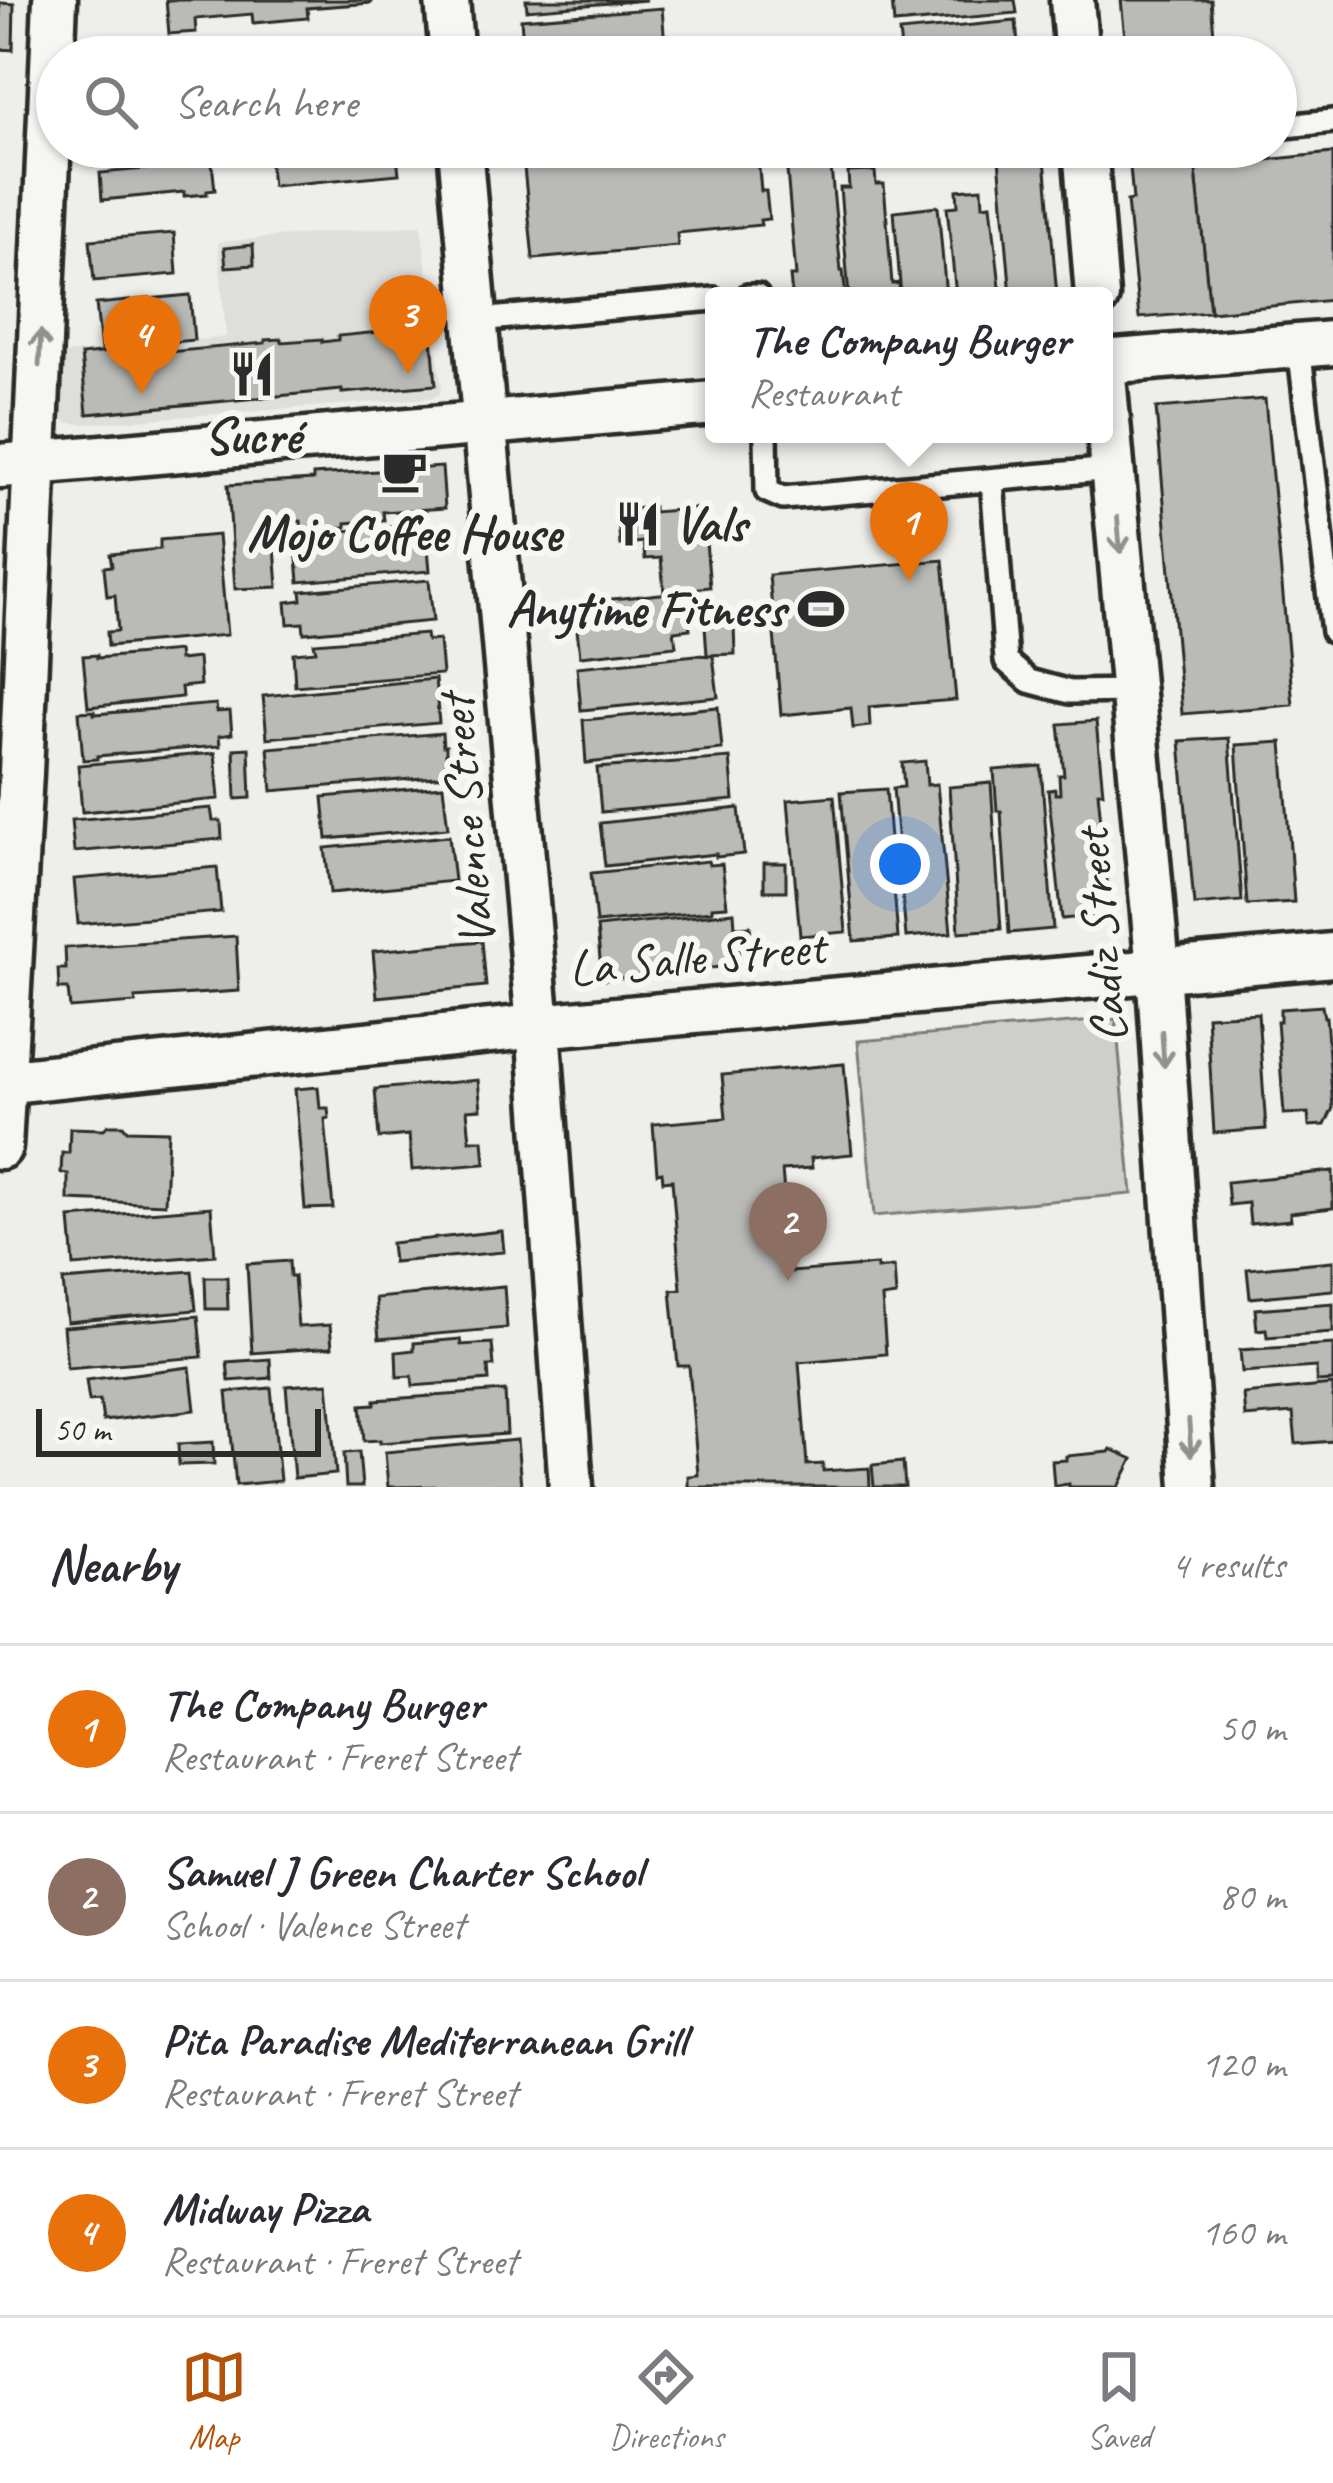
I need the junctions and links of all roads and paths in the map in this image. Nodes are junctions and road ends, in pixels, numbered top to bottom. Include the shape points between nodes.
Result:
1 (55, 0) edge
2 (447, 0) edge
3 (1072, 0) edge
4 (52, 36) edge
5 (450, 36) edge
6 (1075, 36) edge
7 (1333, 121) edge
8 (1297, 125) edge
9 (41, 168) edge
10 (462, 168) edge
11 (1086, 168) edge
12 (1096, 287) edge
13 (705, 300) edge
14 (477, 320) junction
15 (1316, 344) edge
16 (1113, 361) edge
17 (705, 404) edge
18 (487, 424) junction
19 (766, 443) edge
20 (1110, 443) edge
21 (17, 465) edge
22 (1112, 469) junction
23 (992, 479) junction
24 (1333, 632) edge
25 (1133, 691) junction
26 (10, 772) edge
27 (1333, 955) edge
28 (1158, 969) junction
29 (538, 1026) junction
30 (1, 1082) edge
31 (0, 1147) edge
32 (571, 1487) edge
33 (1193, 1487) edge

4 -> 1 street
2 - 5 street
3 - 6 street
7 - 8 lane
21 -> 9 street
10 - 14 street, Valence Street
11 - 12 street
13 - 14 lane
14 - 18 street, Valence Street
15 - 16 street
15 - 24 lane
17 - 18 street
18 - 21 street
18 - 29 street, Valence Street
19 - 23 lane via 767,491 783,498
20 - 22 street, Cadiz Street
21 - 26 street
22 - 23 lane
22 -> 25 street, Cadiz Street
23 - 25 lane via 1006,661 1029,681 1070,692
25 - 28 street, Cadiz Street
26 - 30 street
27 - 28 street, La Salle Street
28 - 29 street, La Salle Street
28 -> 33 street, Cadiz Street
29 - 30 street, La Salle Street
29 - 32 street, Valence Street
30 - 31 street

